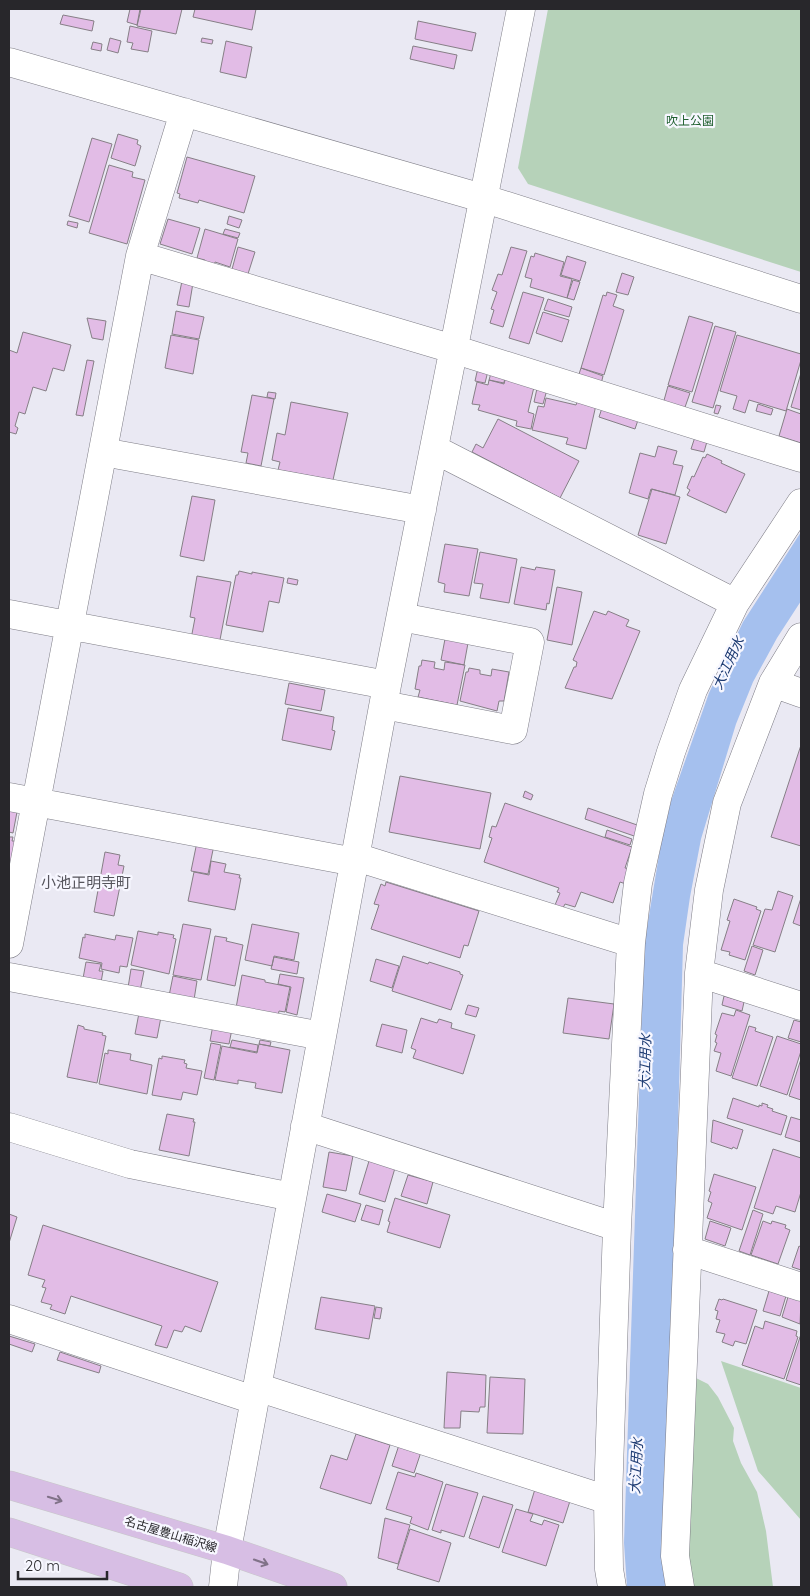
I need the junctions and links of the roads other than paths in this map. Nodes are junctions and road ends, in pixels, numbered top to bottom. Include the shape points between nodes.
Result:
1 (521, 9) edge
2 (9, 62) edge
3 (184, 112) junction
4 (482, 198) junction
5 (140, 256) junction
6 (801, 299) edge
7 (453, 349) junction
8 (434, 449) junction
9 (103, 452) junction
10 (801, 458) edge
11 (801, 503) edge
12 (422, 510) junction
13 (735, 603) junction
14 (9, 614) edge
15 (401, 617) junction
16 (68, 627) junction
17 (801, 637) edge
18 (773, 683) junction
19 (801, 693) edge
20 (386, 695) junction
21 (9, 797) edge
22 (36, 802) junction
23 (355, 859) junction
24 (9, 944) edge
25 (631, 944) junction
26 (699, 973) junction
27 (9, 977) edge
28 (801, 1006) edge
29 (322, 1036) junction
30 (305, 1126) junction
31 (9, 1127) edge
32 (292, 1197) junction
33 (617, 1227) junction
34 (687, 1250) junction
35 (801, 1287) edge
36 (9, 1319) edge
37 (256, 1394) junction
38 (9, 1484) edge
39 (608, 1500) junction
40 (9, 1532) edge
41 (226, 1550) junction
42 (178, 1587) edge
43 (223, 1587) edge
44 (333, 1587) edge
45 (612, 1587) edge
46 (680, 1587) edge

1 - 4 street
2 - 3 street
3 - 4 street
3 - 5 street
4 - 6 street
4 - 7 street
5 - 7 street
5 - 9 street
7 - 8 street
7 - 10 street
8 - 12 street
8 - 13 street
9 - 12 street
9 - 16 street
11 - 13 street
12 - 15 street
13 - 25 street via 693,690 670,752 638,883
14 - 16 street
15 - 20 street
15 - 20 street via 530,642 513,730
16 - 20 street
16 - 22 street
17 - 18 street
18 - 19 street
18 - 26 street via 727,803 709,890
20 - 23 street
21 - 22 street
22 - 23 street
22 - 24 street
23 - 25 street
23 - 29 street
25 - 33 street
26 - 28 street
26 - 34 street
27 - 29 street
29 - 30 street
30 - 32 street
30 - 33 street
31 - 32 street via 130,1164
32 - 37 street
33 - 39 street
34 - 35 street
34 - 46 street via 676,1556
36 - 37 street
37 - 39 street
37 - 41 street
38 -> 41 main road, 名古屋豊山稲沢線
39 - 45 street
40 - 42 main road
41 - 43 street
41 -> 44 main road, 名古屋豊山稲沢線

